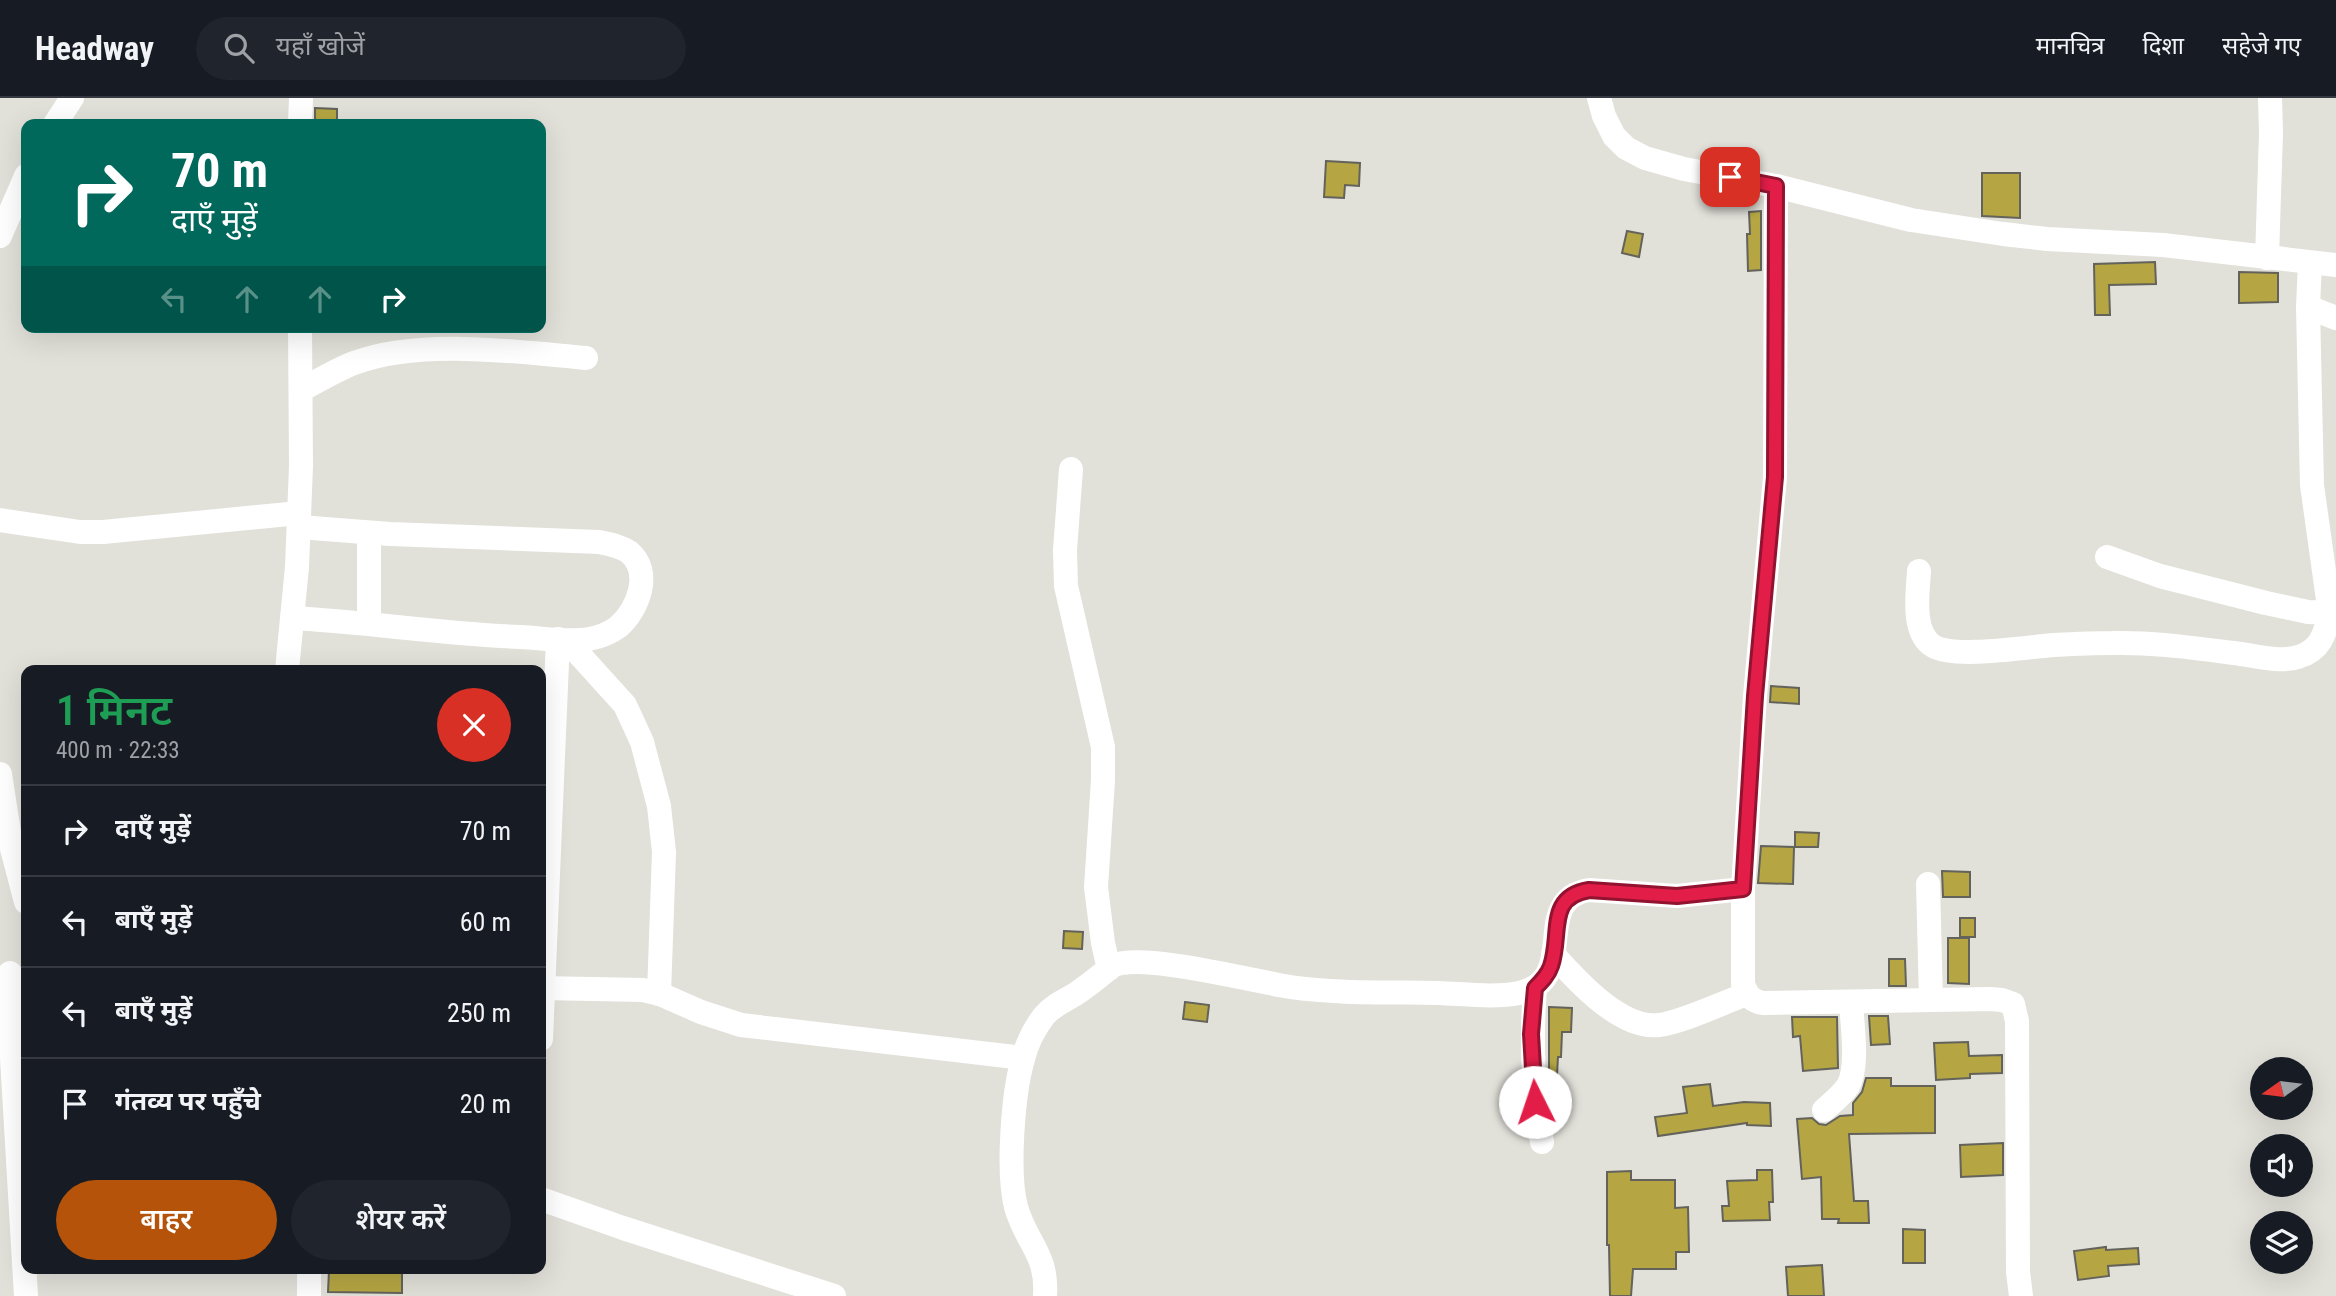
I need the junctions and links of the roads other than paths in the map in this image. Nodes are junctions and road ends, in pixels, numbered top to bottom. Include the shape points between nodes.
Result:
1 (72, 98) edge
2 (301, 98) edge
3 (1599, 98) edge
4 (2270, 98) edge
5 (58, 119) edge
6 (300, 119) edge
7 (15, 185) edge
8 (1776, 186) junction
9 (0, 236) edge
10 (2267, 258) junction
11 (2310, 263) junction
12 (2336, 265) edge
13 (2308, 307) junction
14 (2336, 318) edge
15 (300, 333) edge
16 (586, 358) dead end
17 (301, 390) junction
18 (1071, 469) dead end
19 (0, 520) edge
20 (299, 520) junction
21 (369, 533) junction
22 (2106, 557) dead end
23 (1919, 570) dead end
24 (2333, 613) edge
25 (292, 618) junction
26 (369, 623) junction
27 (563, 640) junction
28 (287, 665) edge
29 (0, 774) edge
30 (21, 884) edge
31 (1928, 884) dead end
32 (1743, 889) junction
33 (546, 905) edge
34 (1553, 954) junction
35 (1109, 968) junction
36 (10, 973) dead end
37 (546, 988) edge
38 (1535, 988) junction
39 (659, 994) junction
40 (1747, 994) junction
41 (1931, 1000) junction
42 (1851, 1002) junction
43 (1023, 1058) junction
44 (1824, 1110) dead end
45 (1542, 1142) dead end
46 (546, 1201) edge
47 (21, 1211) edge
48 (25, 1274) edge
49 (309, 1274) edge
50 (26, 1296) edge
51 (309, 1296) edge
52 (834, 1296) edge
53 (1045, 1296) edge
54 (2021, 1296) edge

1 - 5 street
2 - 6 street
3 - 8 street via 1614,136 1645,158
4 - 10 street
7 - 9 street
8 - 10 street via 1911,220 2003,234 2163,245
8 - 32 street via 1775,477
10 - 11 street
11 - 12 street
11 - 13 street
13 - 14 street
13 - 24 street via 2312,485
15 - 17 street
16 - 17 street via 489,350 418,351 355,362
17 - 20 street
18 - 35 street via 1066,586 1103,747 1096,887
19 - 20 street via 103,533
20 - 21 street
20 - 25 street
21 - 26 street
21 - 27 street via 580,540 615,545 628,552 636,561 642,587 634,610 603,636
22 - 24 street via 2266,603
23 - 24 street via 1920,628 1925,639 1944,650 2116,643 2294,659 2318,647
25 - 26 street
25 - 28 street
26 - 27 street
27 - 33 street
27 - 39 street via 625,705 642,742 659,806 664,852
29 - 30 street
31 - 41 street
32 - 34 street via 1677,896 1576,892 1561,907
32 - 40 street via 1742,968
34 - 38 street via 1545,978
34 - 40 street via 1577,982 1606,1005 1643,1024 1658,1025
35 - 38 street via 1134,961 1322,990 1503,994
35 - 43 street via 1046,1014
36 - 47 street
37 - 39 street
38 - 45 street via 1532,1073
39 - 43 street via 741,1025
40 - 42 street via 1754,1002 1763,1003
41 - 42 street
41 - 54 street via 2002,1000 2013,1004 2016,1011
42 - 44 street via 1851,1078
43 - 53 street via 1012,1155 1015,1205 1045,1270
46 - 52 street
48 - 50 street
49 - 51 street

